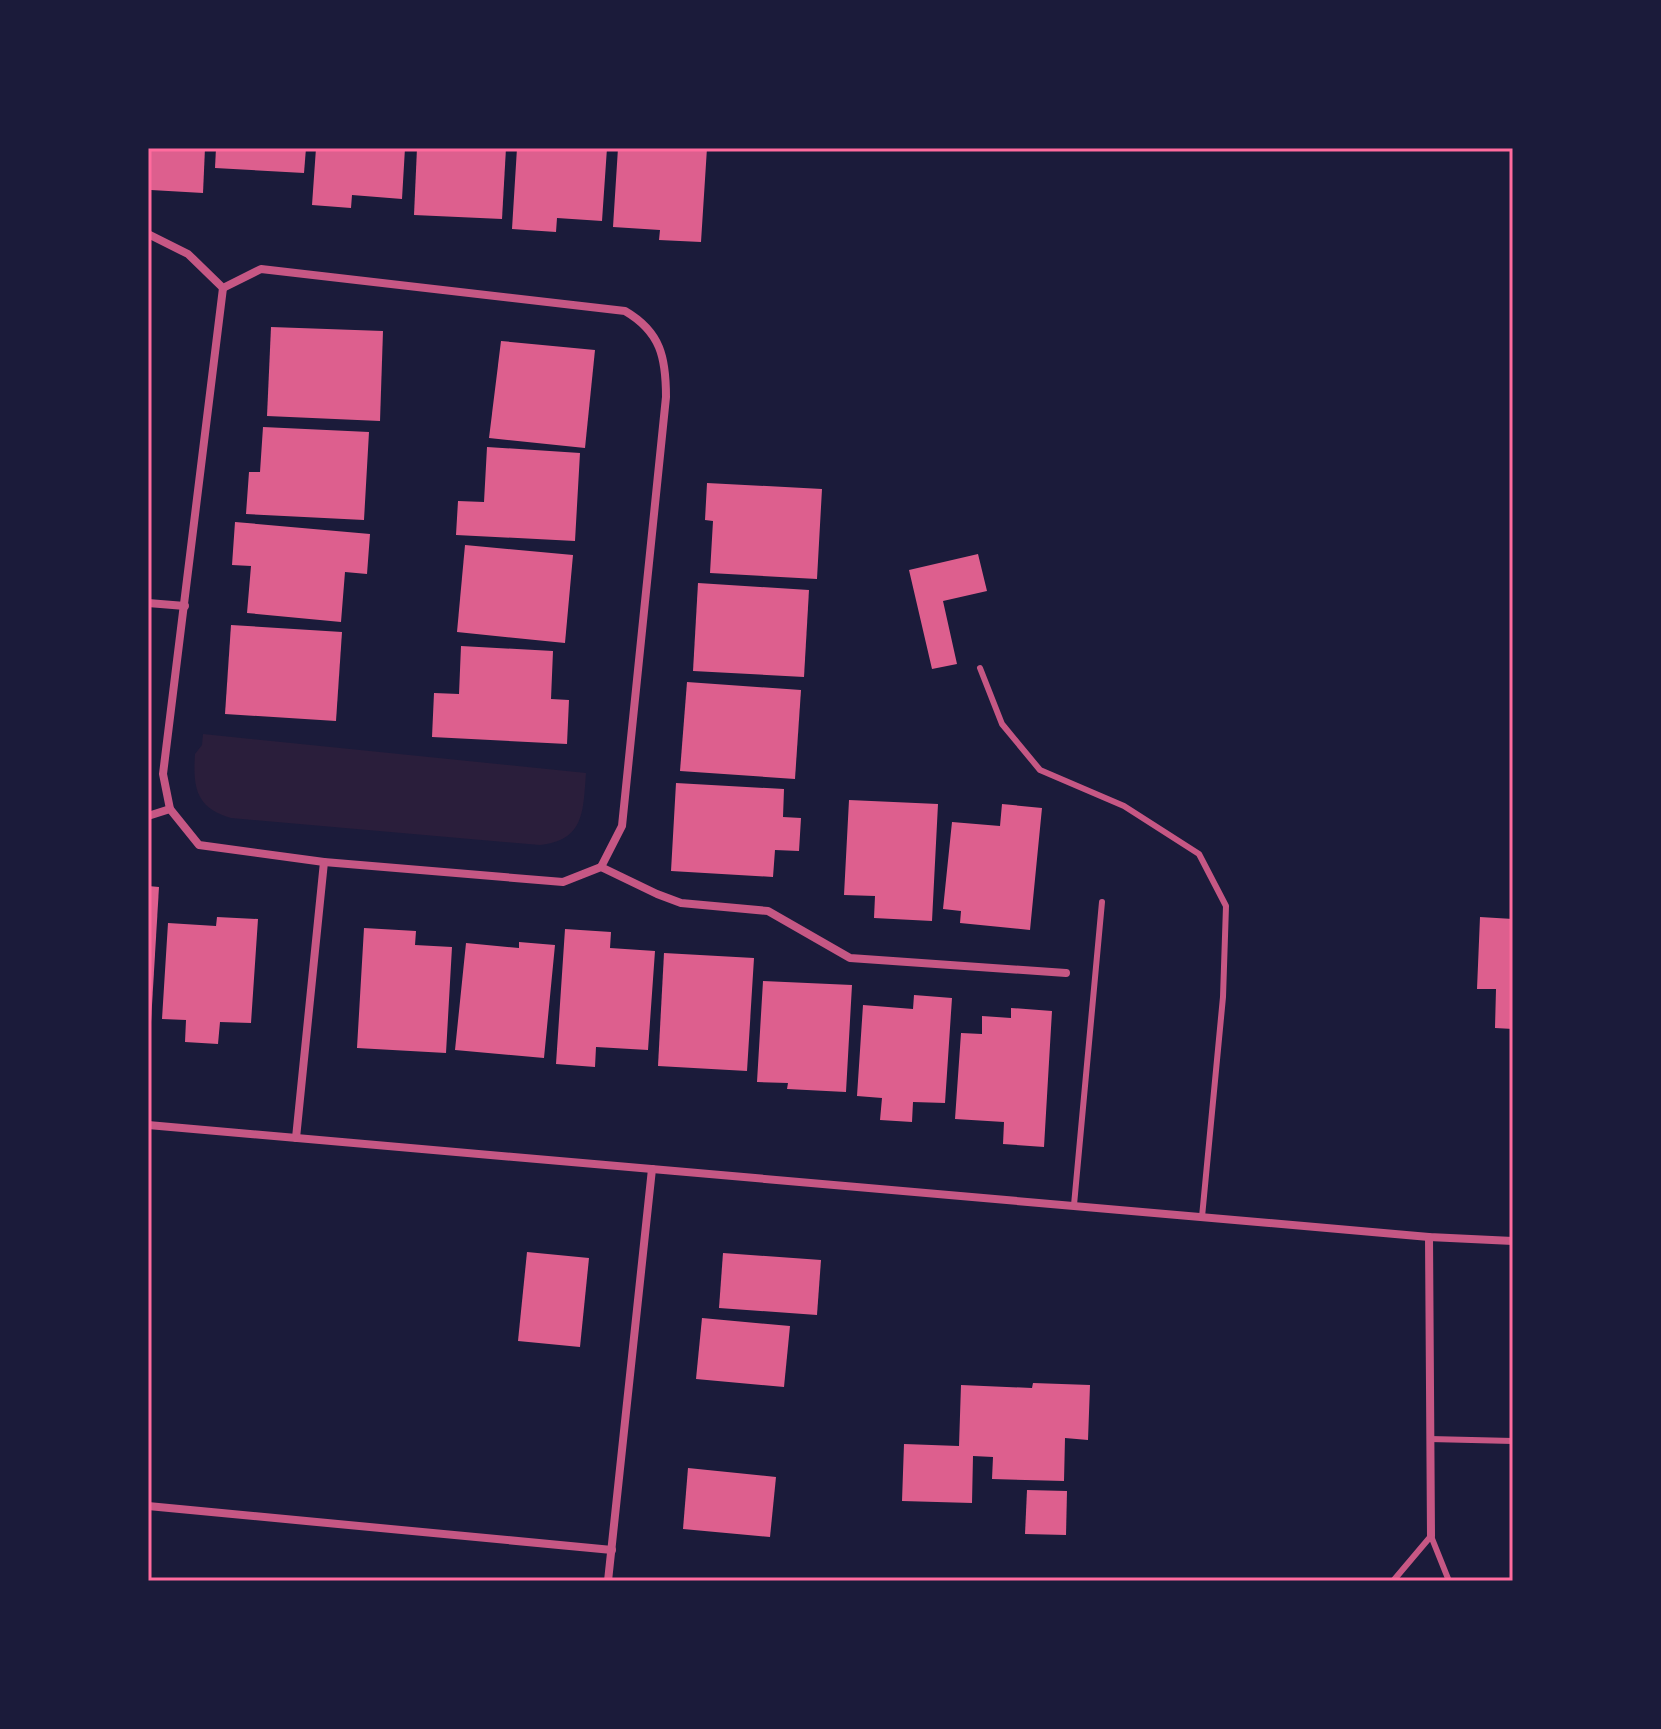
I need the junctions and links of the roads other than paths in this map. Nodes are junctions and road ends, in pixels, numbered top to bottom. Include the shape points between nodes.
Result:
1 (148, 234) edge
2 (223, 288) junction
3 (148, 603) edge
4 (185, 606) junction
5 (980, 668) dead end
6 (170, 809) junction
7 (148, 816) edge
8 (324, 862) junction
9 (601, 867) junction
10 (1102, 902) dead end
11 (1066, 973) dead end
12 (148, 1125) edge
13 (296, 1138) junction
14 (652, 1169) junction
15 (1074, 1205) junction
16 (1202, 1217) junction
17 (1429, 1237) junction
18 (1513, 1241) edge
19 (1430, 1439) junction
20 (1513, 1441) edge
21 (148, 1506) edge
22 (1431, 1536) junction
23 (612, 1550) junction
24 (608, 1581) edge
25 (1393, 1581) edge
26 (1449, 1581) edge

1 - 2 street via 188,254
2 - 4 street
2 - 9 street via 261,269 625,311 644,322 666,361 666,397 622,826
3 - 4 street
4 - 6 street via 163,774
5 - 16 lane via 1002,724 1040,770 1124,806 1199,854 1226,906 1223,997
6 - 7 street
6 - 8 street via 199,845
8 - 9 street via 563,882
8 - 13 street
9 - 11 street via 681,903 768,911 850,958
10 - 15 lane
12 - 13 street
13 - 14 street
14 - 15 street
14 - 23 street
15 - 16 street
16 - 17 street
17 - 18 street
17 - 19 street
19 - 20 lane
19 - 22 street
21 - 23 street
22 - 25 lane
22 - 26 lane
23 - 24 street

